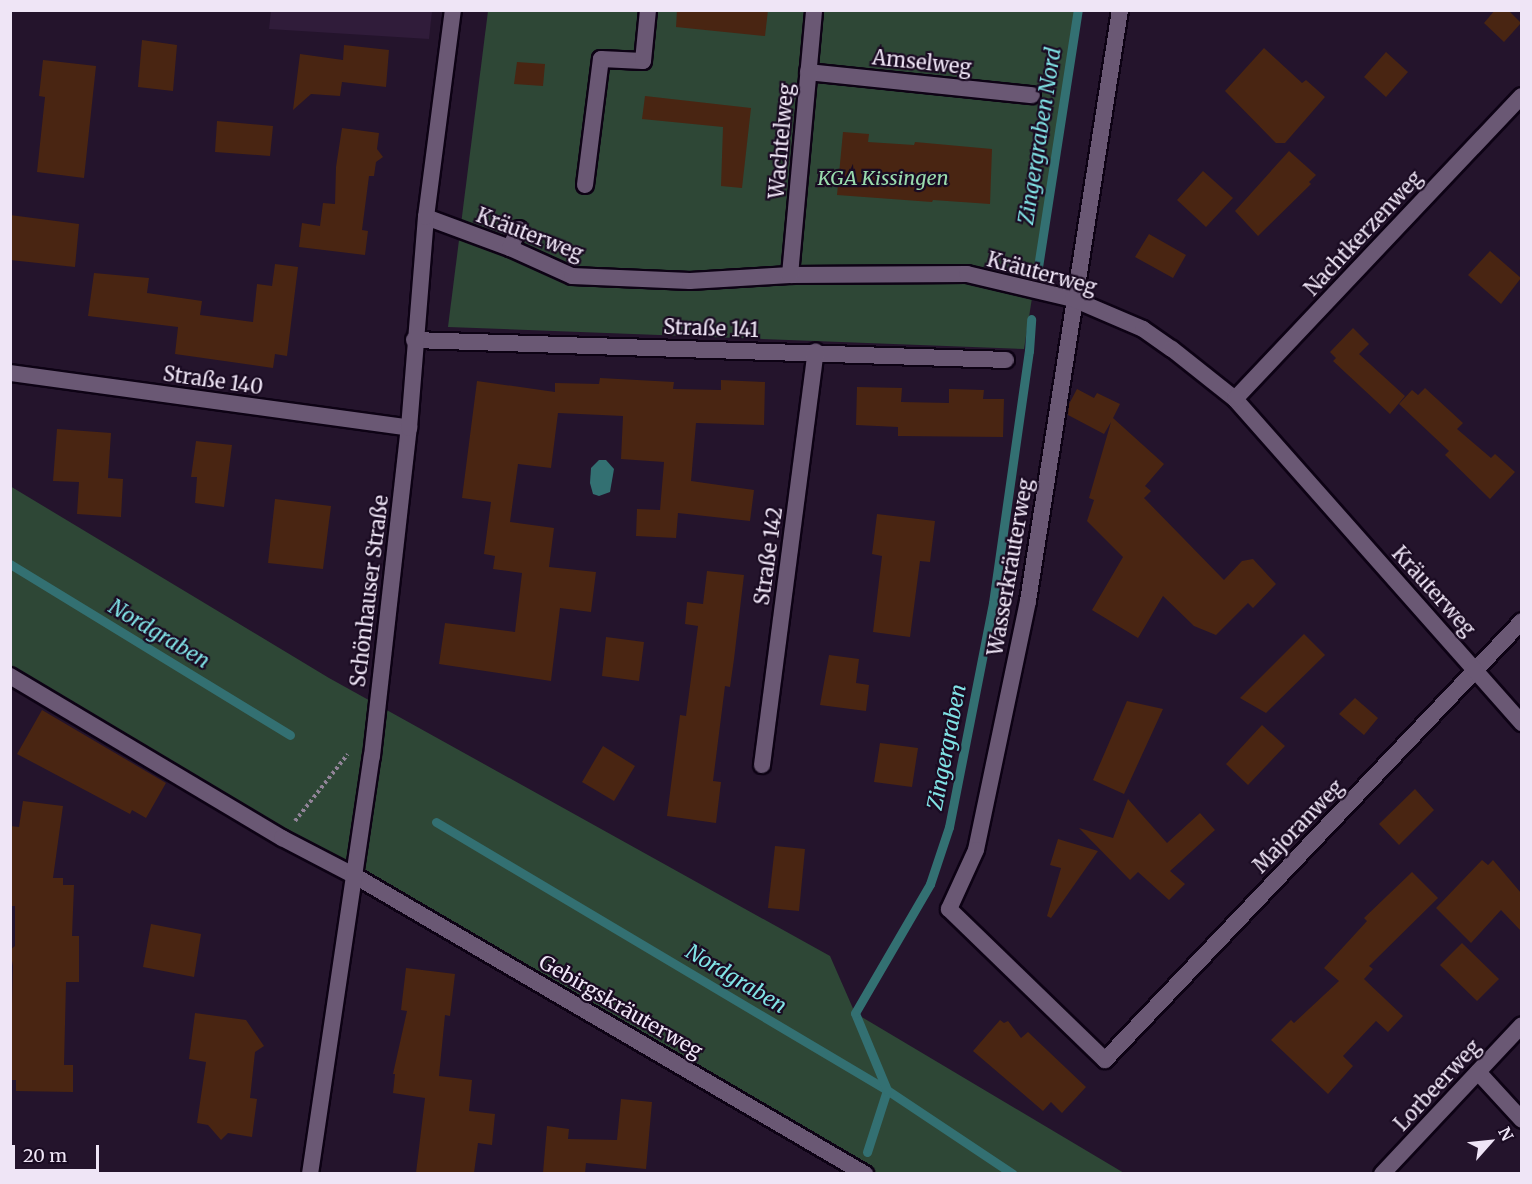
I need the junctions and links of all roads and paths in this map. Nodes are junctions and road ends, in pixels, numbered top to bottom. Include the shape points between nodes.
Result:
1 (453, 10) edge
2 (648, 10) edge
3 (814, 10) edge
4 (1120, 10) edge
5 (808, 72) junction
6 (1032, 95) dead end
7 (1521, 96) edge
8 (585, 185) dead end
9 (426, 217) junction
10 (519, 228) dead end
11 (510, 248) junction
12 (790, 275) junction
13 (1073, 299) junction
14 (414, 340) junction
15 (816, 352) junction
16 (1006, 360) dead end
17 (10, 374) edge
18 (1235, 399) junction
19 (409, 428) junction
20 (1521, 621) edge
21 (1476, 670) junction
22 (10, 676) edge
23 (376, 719) junction
24 (1521, 723) edge
25 (762, 765) dead end
26 (282, 838) junction
27 (355, 876) junction
28 (1521, 1025) edge
29 (1105, 1059) joint
30 (1478, 1072) junction
31 (1521, 1120) edge
32 (310, 1173) edge
33 (865, 1173) edge
34 (1382, 1173) edge

1 - 9 street, Schönhauser Straße
2 - 8 street via 643,61 601,59
3 - 5 street, Wachtelweg
4 - 13 street, Wasserkräuterweg
5 - 6 street, Amselweg
5 - 12 street, Wachtelweg
7 - 18 street, Nachtkerzenweg
9 - 11 street, Kräuterweg
9 - 14 street, Schönhauser Straße
10 - 11 street
11 - 12 street, Kräuterweg via 572,276 690,281
12 - 13 street, Kräuterweg via 967,274
13 - 18 street, Kräuterweg via 1143,329
13 - 29 street, Wasserkräuterweg via 1028,601 976,850 949,909
14 - 15 street, Straße 141
14 - 19 street, Schönhauser Straße
15 - 16 street, Straße 141
15 - 25 street, Straße 142
17 - 19 street, Straße 140
18 - 21 street, Kräuterweg
19 - 23 street, Schönhauser Straße
20 - 21 street, Majoranweg
21 - 24 street, Kräuterweg
21 - 29 street, Majoranweg
22 - 26 street, Gebirgskräuterweg
23 - 26 path
23 - 27 street, Schönhauser Straße
26 - 27 street, Gebirgskräuterweg
27 - 32 street, Schönhauser Straße
27 - 33 street, Gebirgskräuterweg
28 - 30 street, Lorbeerweg
30 - 31 street
30 - 34 street, Lorbeerweg

